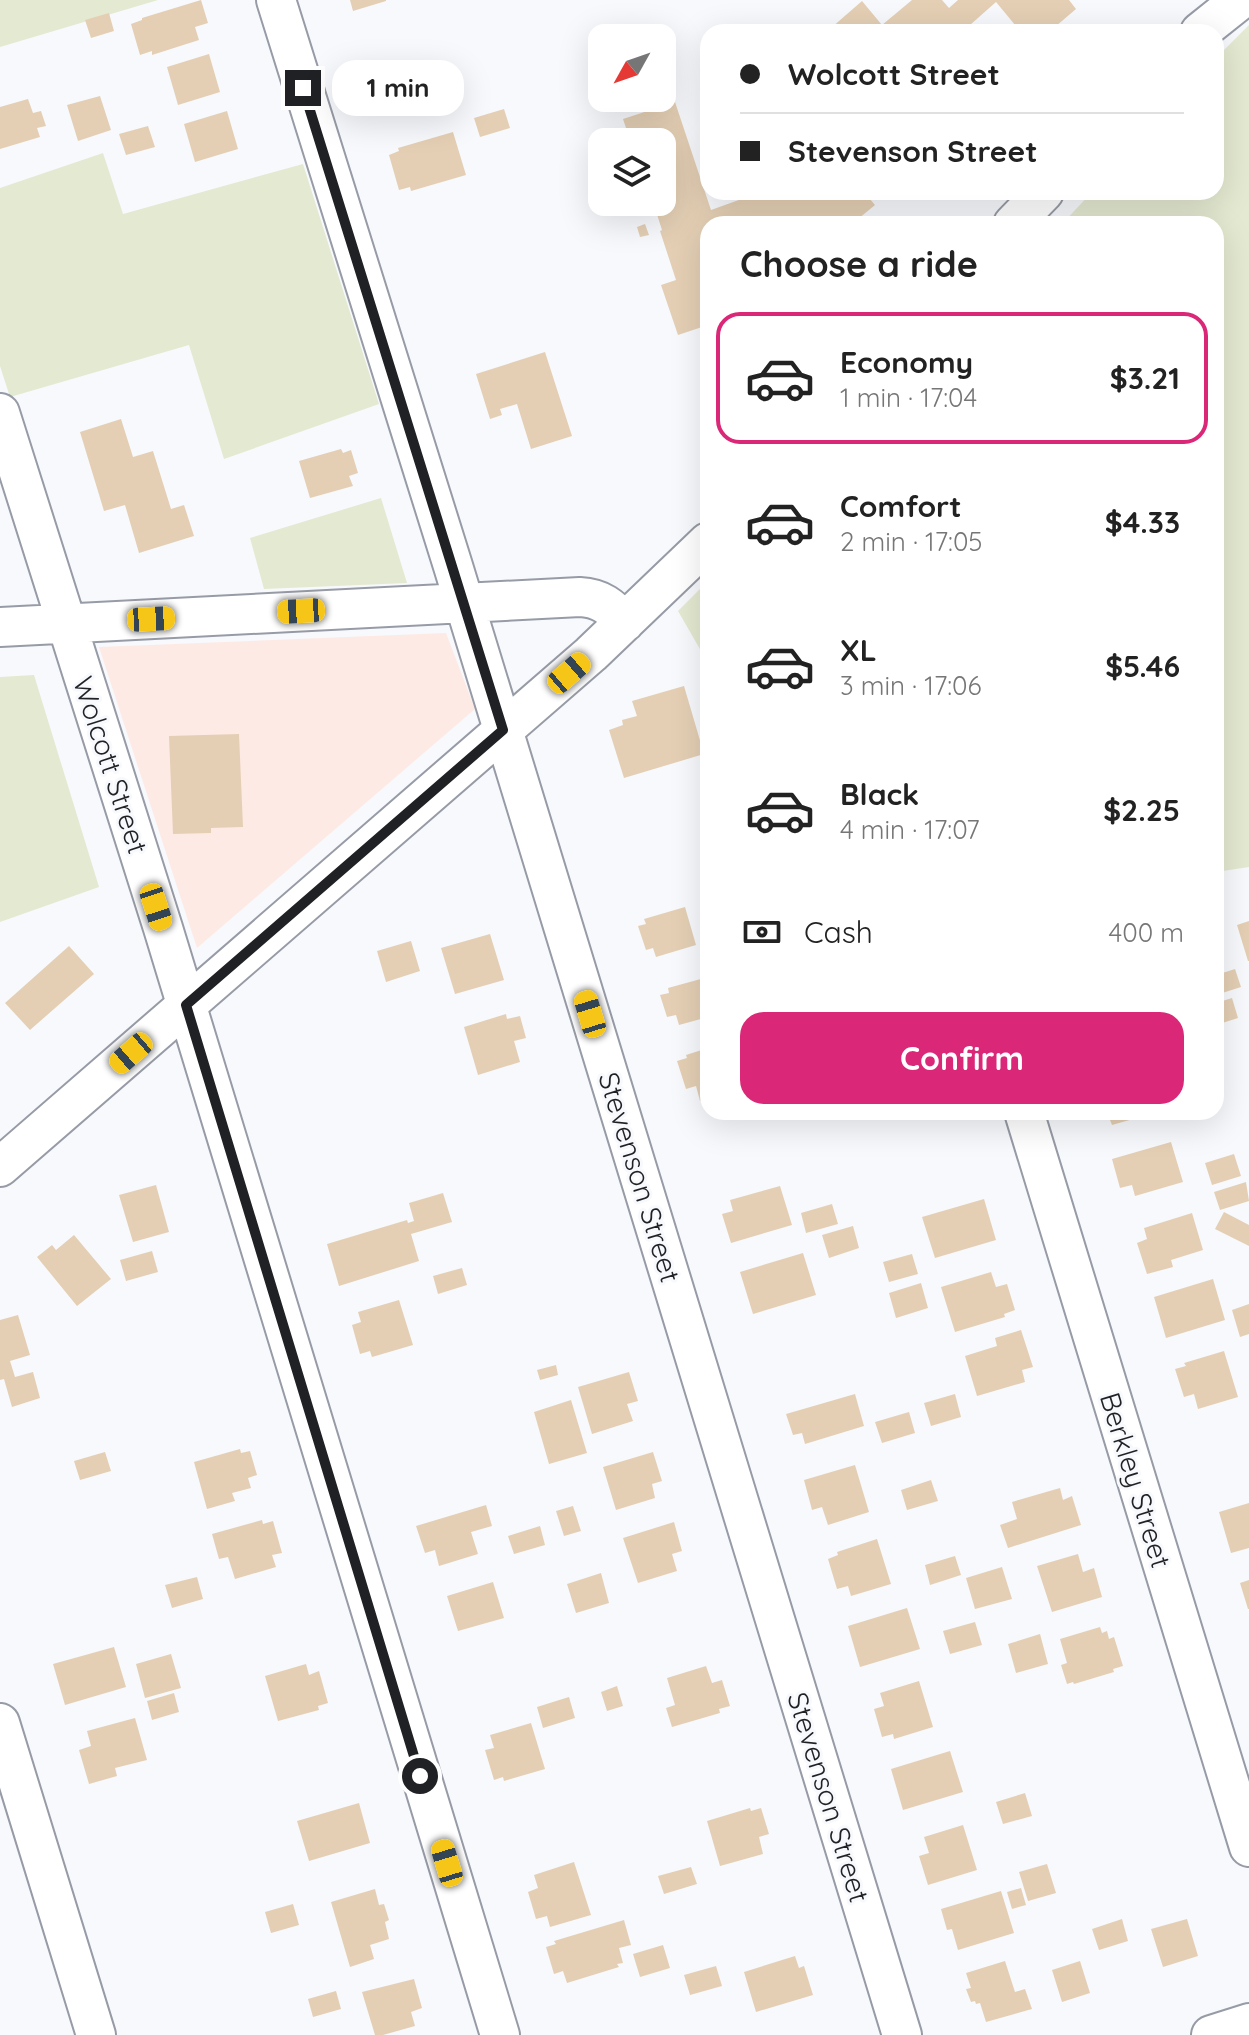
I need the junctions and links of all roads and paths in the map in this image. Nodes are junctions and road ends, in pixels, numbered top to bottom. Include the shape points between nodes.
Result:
1 (276, 0) edge
2 (1240, 0) edge
3 (1210, 24) edge
4 (1036, 200) edge
5 (1021, 216) edge
6 (0, 413) edge
7 (700, 550) edge
8 (464, 603) junction
9 (625, 622) junction
10 (66, 623) junction
11 (0, 627) edge
12 (503, 730) junction
13 (186, 1005) junction
14 (1026, 1120) edge
15 (0, 1167) edge
16 (0, 1723) edge
17 (1249, 1847) edge
18 (1249, 2023) edge
19 (96, 2035) edge
20 (500, 2035) edge
21 (902, 2035) edge
22 (1211, 2035) edge

1 - 8 street, Stevenson Street
2 - 3 street
4 - 5 street
6 - 10 street, Wolcott Street
7 - 9 street
8 - 9 street via 591,598 608,604
8 - 10 street
8 - 12 street, Stevenson Street
9 - 12 street
10 - 11 street
10 - 13 street, Wolcott Street
12 - 13 street
12 - 21 street, Stevenson Street
13 - 15 street
13 - 20 street, Wolcott Street
14 - 17 street, Berkley Street
16 - 19 street
18 - 22 street

